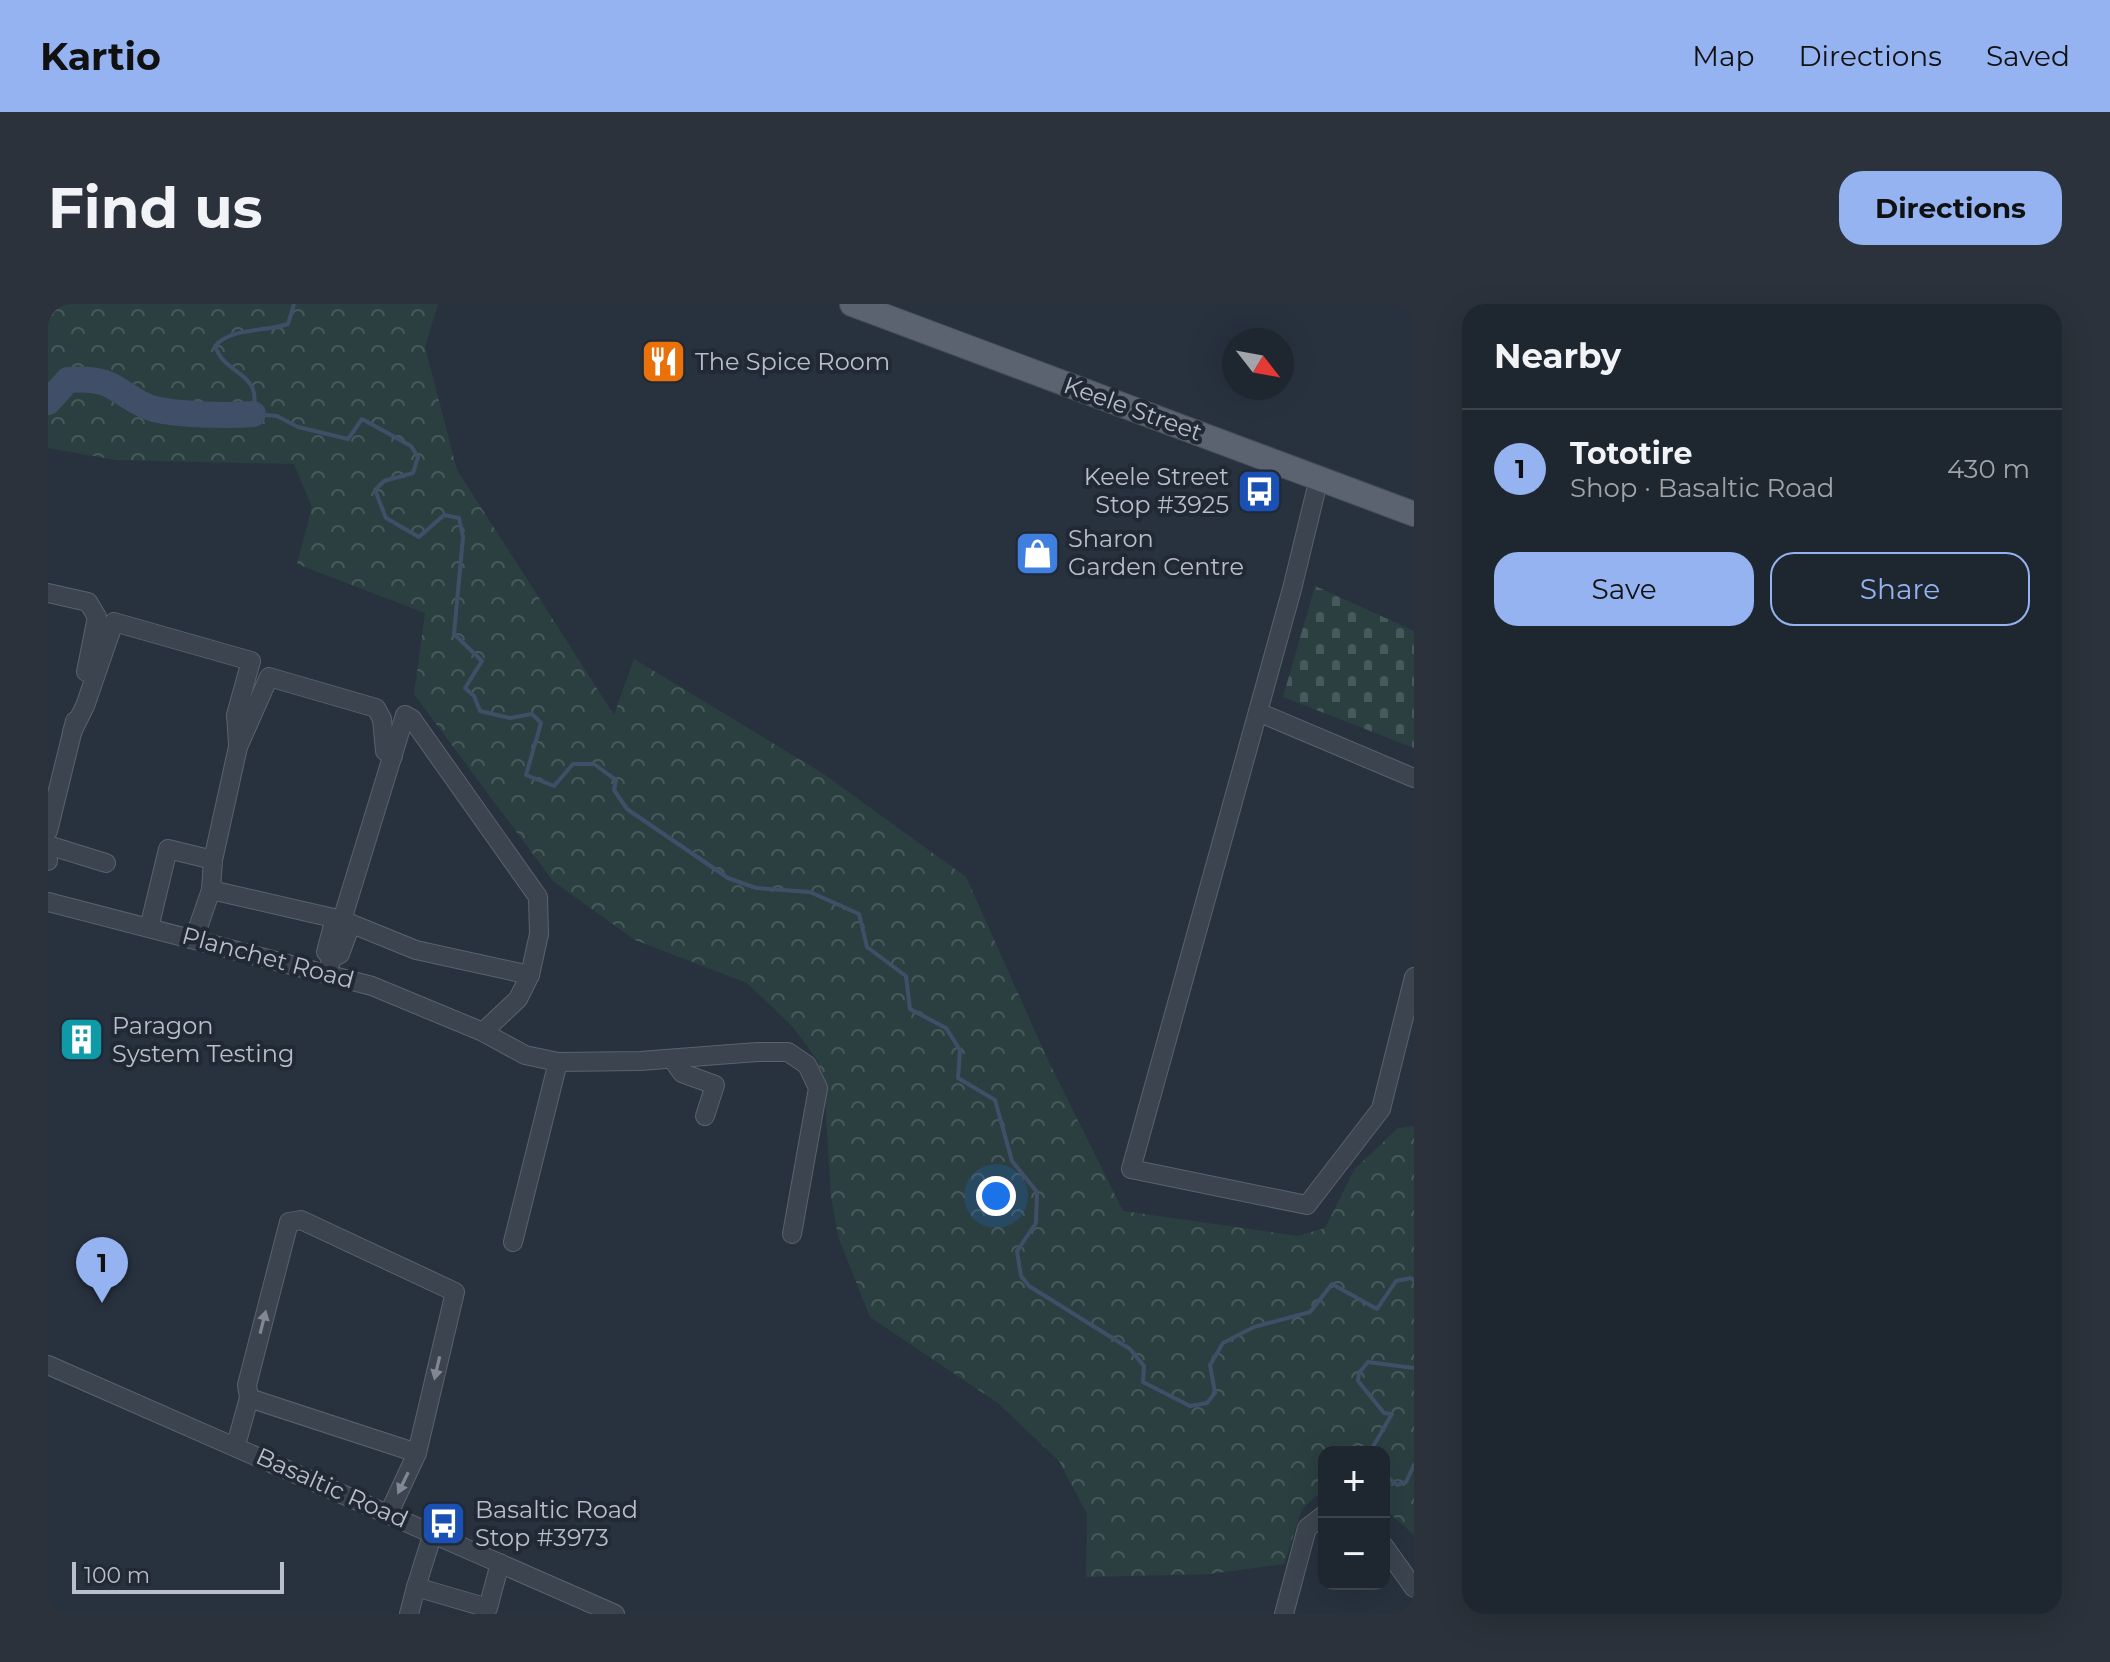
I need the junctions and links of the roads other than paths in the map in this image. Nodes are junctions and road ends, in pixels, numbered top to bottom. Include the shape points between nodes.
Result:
1 (852, 304) edge
2 (1319, 478) junction
3 (1414, 514) edge
4 (48, 593) edge
5 (1258, 712) junction
6 (72, 732) junction
7 (238, 747) junction
8 (393, 756) junction
9 (1414, 778) edge
10 (48, 831) edge
11 (48, 845) edge
12 (213, 860) junction
13 (106, 863) dead end
14 (211, 890) junction
15 (48, 902) edge
16 (341, 923) junction
17 (149, 928) junction
18 (194, 939) junction
19 (330, 965) junction
20 (530, 975) junction
21 (1414, 977) edge
22 (483, 1032) junction
23 (672, 1059) junction
24 (558, 1062) junction
25 (705, 1116) dead end
26 (792, 1234) dead end
27 (513, 1242) dead end
28 (48, 1365) edge
29 (249, 1398) junction
30 (236, 1445) junction
31 (417, 1453) junction
32 (389, 1513) junction
33 (1320, 1518) edge
34 (433, 1533) junction
35 (1390, 1554) edge
36 (500, 1563) junction
37 (416, 1587) junction
38 (1414, 1588) edge
39 (488, 1611) edge
40 (609, 1613) edge
41 (409, 1614) edge
42 (1284, 1614) edge

1 - 2 main road, Keele Street
2 - 3 main road, Keele Street
2 - 5 street
4 - 6 street via 88,602 97,617
5 - 9 street
5 - 21 street via 1131,1169 1307,1205 1381,1109
6 - 7 street via 114,622 251,661 236,715
6 - 10 street
7 - 8 street via 269,677 376,708 385,751
7 - 12 street
8 - 16 street
8 - 20 street via 405,715 538,897 539,934
11 - 13 street
12 - 14 street
12 - 17 street via 168,849
14 - 16 street
14 - 18 street
15 - 17 street, Planchet Road
16 - 19 street via 347,935
16 - 20 street via 416,950
17 - 18 street, Planchet Road
18 - 19 street, Planchet Road
19 - 22 street, Planchet Road
20 - 22 street via 518,999
22 - 24 street, Planchet Road via 525,1055
23 - 24 street, Planchet Road
23 - 25 street via 682,1073 715,1085
23 - 26 street, Planchet Road via 788,1052 807,1065 818,1088
24 - 27 street
28 - 30 street, Basaltic Road
29 - 30 street
29 - 31 street
29 -> 31 street via 247,1385 289,1222 301,1220 455,1292
30 - 32 street, Basaltic Road
31 -> 32 street
32 - 34 street, Basaltic Road
33 - 42 street via 1307,1528
34 - 36 street, Basaltic Road
34 - 37 street
35 - 38 street
36 - 39 street
36 - 40 street, Basaltic Road
37 - 39 street
37 - 41 street

